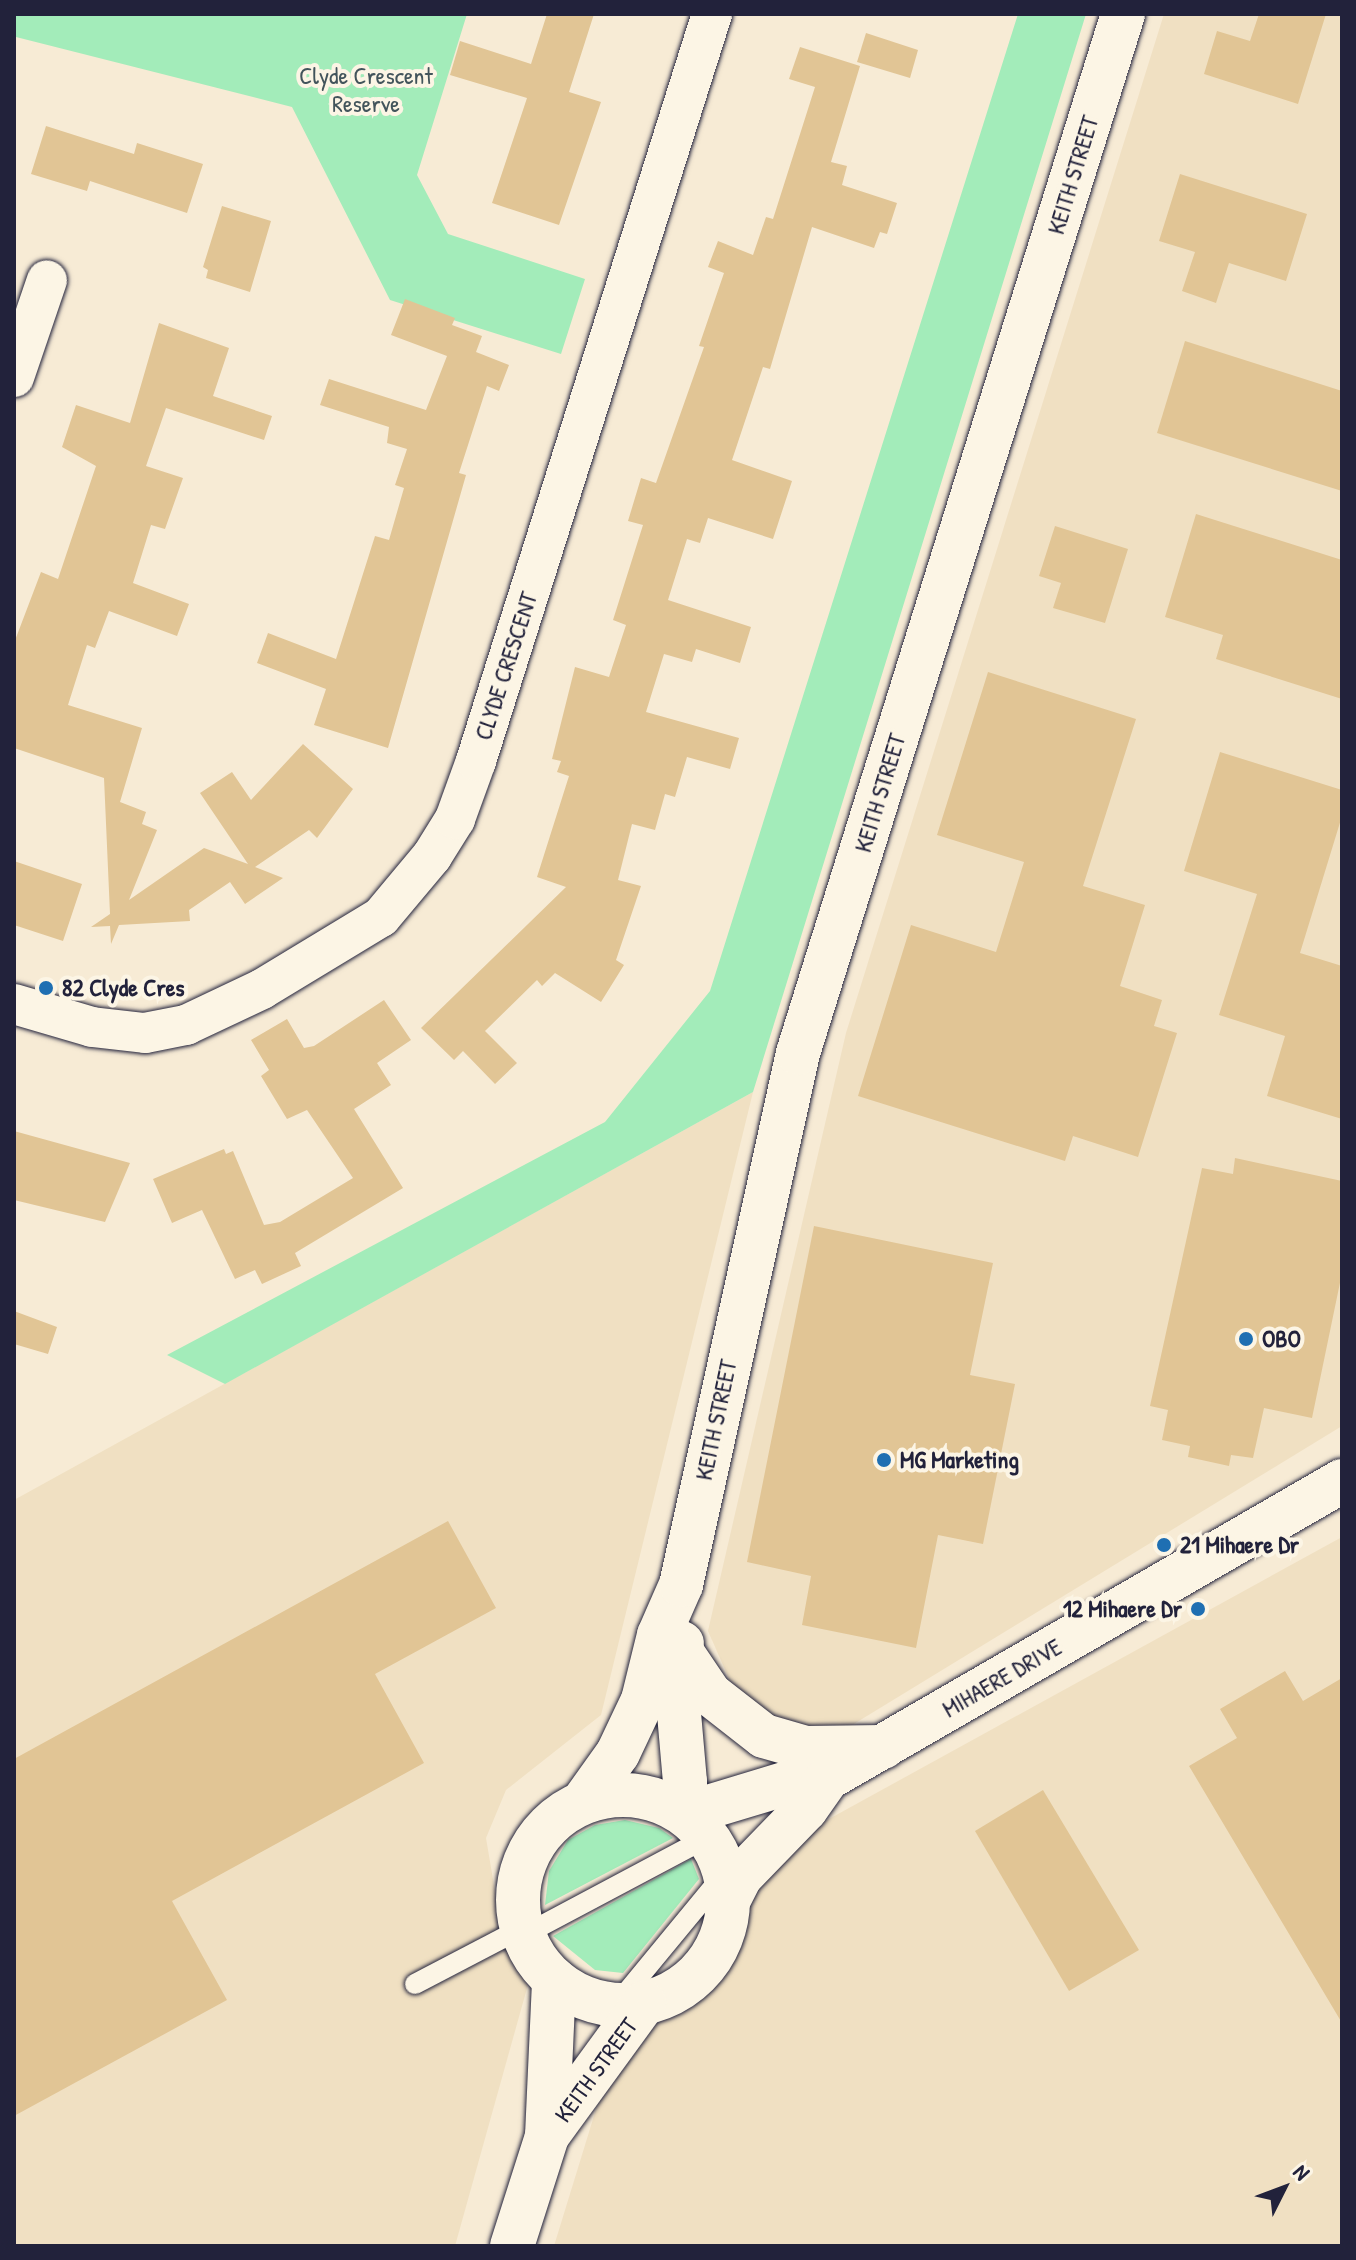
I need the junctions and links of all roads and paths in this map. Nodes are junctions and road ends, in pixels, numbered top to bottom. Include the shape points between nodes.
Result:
1 (712, 14) edge
2 (1123, 14) edge
3 (47, 280) dead end
4 (14, 377) edge
5 (14, 1004) edge
6 (1342, 1481) edge
7 (681, 1585) junction
8 (683, 1654) junction
9 (883, 1747) junction
10 (828, 1778) junction
11 (583, 1802) junction
12 (706, 1847) junction
13 (523, 1932) junction
14 (554, 1979) junction
15 (415, 1984) dead end
16 (630, 2004) junction
17 (547, 2136) junction
18 (512, 2246) edge

1 - 5 street, CLYDE CRESCENT via 476,761 455,819 432,856 381,917 262,989 186,1025 132,1032 92,1027
2 - 7 street, KEITH STREET via 798,1053
3 - 4 street
6 - 9 street, MIHAERE DRIVE
7 - 8 street, KEITH STREET
7 - 11 street, KEITH STREET via 659,1635 643,1700 618,1753
8 - 9 street via 710,1694 764,1736 806,1748
8 - 12 street, KEITH STREET via 677,1691 685,1782
9 - 10 street, MIHAERE DRIVE
10 - 12 street, MIHAERE DRIVE via 791,1782
10 - 12 street, MIHAERE DRIVE via 806,1809 741,1876
11 - 12 street via 634,1794
11 - 13 street via 560,1814 528,1853 518,1903
12 - 13 lane
12 - 16 street via 713,1955 683,1986
13 - 14 street
13 - 15 lane
14 - 16 street via 593,2001
14 - 17 street, KEITH STREET
16 - 17 street, KEITH STREET
17 - 18 street, KEITH STREET

